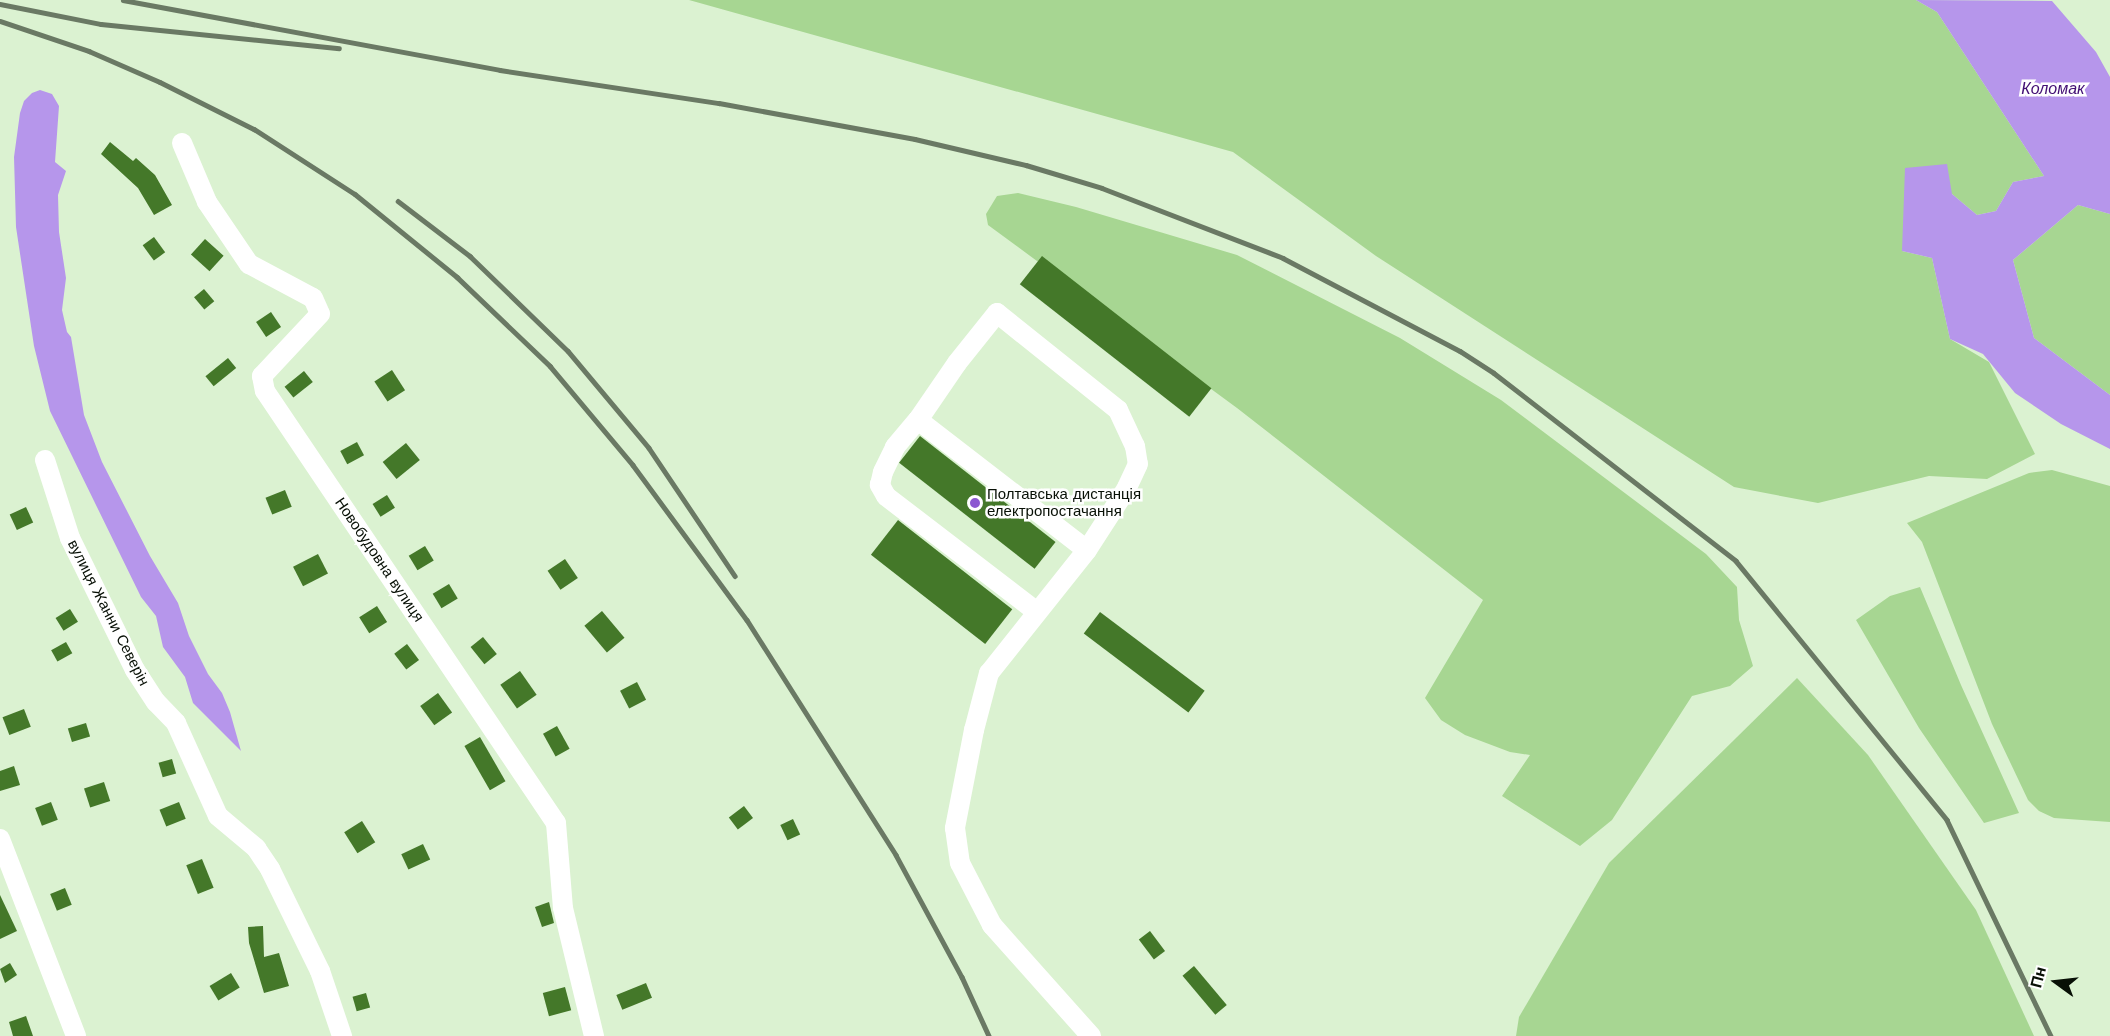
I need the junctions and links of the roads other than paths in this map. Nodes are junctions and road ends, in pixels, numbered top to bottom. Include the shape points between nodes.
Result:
1 (182, 143) dead end
2 (918, 420) junction
3 (45, 460) dead end
4 (1087, 550) junction
5 (1037, 612) junction
6 (0, 839) edge
7 (76, 1036) edge
8 (342, 1036) edge
9 (594, 1036) edge
10 (1091, 1036) edge

1 - 9 street, Новобудовна вулиця via 207,202 249,264 313,298 320,314 262,376 265,391 556,823 563,908
2 - 4 street
2 - 4 street via 997,312 1118,410 1135,446 1138,464 1127,488
2 - 5 street via 895,447 883,472 880,485 886,496
3 - 8 street, вулиця Жанни Северін via 69,538 135,670 176,723 218,816 256,848 270,869 320,971
4 - 5 street
5 - 10 street via 989,673 955,828 958,854 992,925
6 - 7 street

